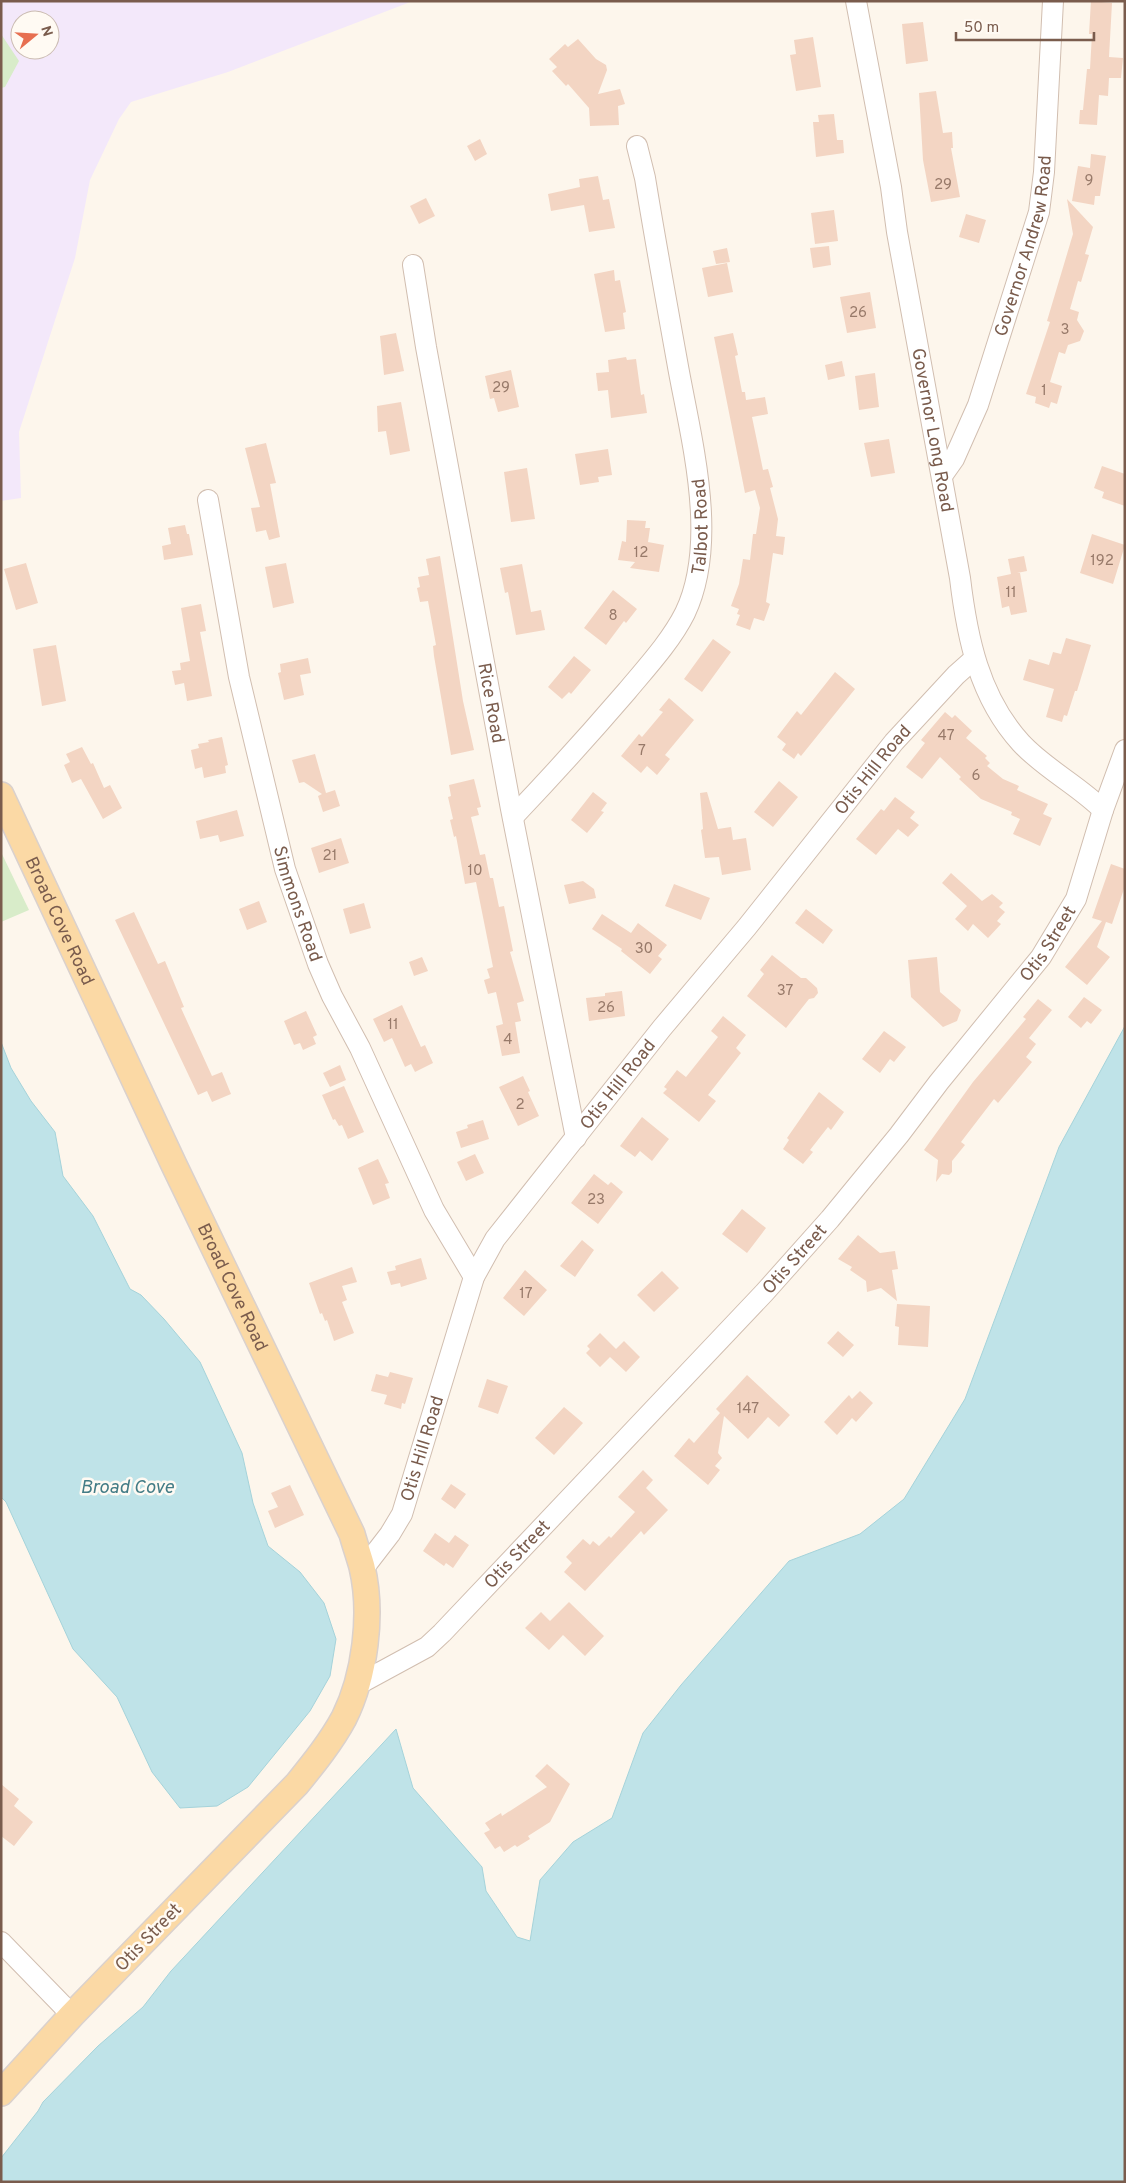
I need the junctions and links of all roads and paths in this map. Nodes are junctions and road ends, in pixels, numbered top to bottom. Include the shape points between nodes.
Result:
1 (856, 1) edge
2 (1053, 1) edge
3 (637, 146) dead end
4 (413, 266) dead end
5 (942, 476) junction
6 (208, 500) dead end
7 (974, 659) junction
8 (1125, 750) edge
9 (1, 795) edge
10 (1103, 810) junction
11 (513, 817) junction
12 (576, 1138) junction
13 (474, 1276) junction
14 (362, 1569) junction
15 (357, 1685) junction
16 (297, 1784) joint
17 (1, 1942) edge
18 (72, 2015) junction
19 (1, 2093) edge

1 - 5 street, Governor Long Road
2 - 5 street, Governor Andrew Road via 1039,212 978,405 954,459
3 - 11 street, Talbot Road via 690,430 702,526 701,555 688,606 671,636 588,737
4 - 11 street, Rice Road
5 - 7 street, Governor Long Road
6 - 13 street, Simmons Road via 240,677 293,895 318,964 434,1210
7 - 10 street, Governor Long Road via 992,702 1021,743
7 - 12 street, Otis Hill Road via 894,742
8 - 10 street, Otis Street
9 - 14 main road, Broad Cove Road via 178,1174 352,1534
10 - 15 street, Otis Street via 1076,900 1049,944 830,1219 442,1633 427,1647
11 - 12 street, Rice Road
12 - 13 street, Otis Hill Road via 495,1239
13 - 14 street, Otis Hill Road via 402,1514
14 - 15 main road, Broad Cove Road via 366,1642
15 - 16 main road, Broad Cove Road via 329,1743
16 - 18 main road, Otis Street
17 - 18 street
18 - 19 main road, Otis Street

